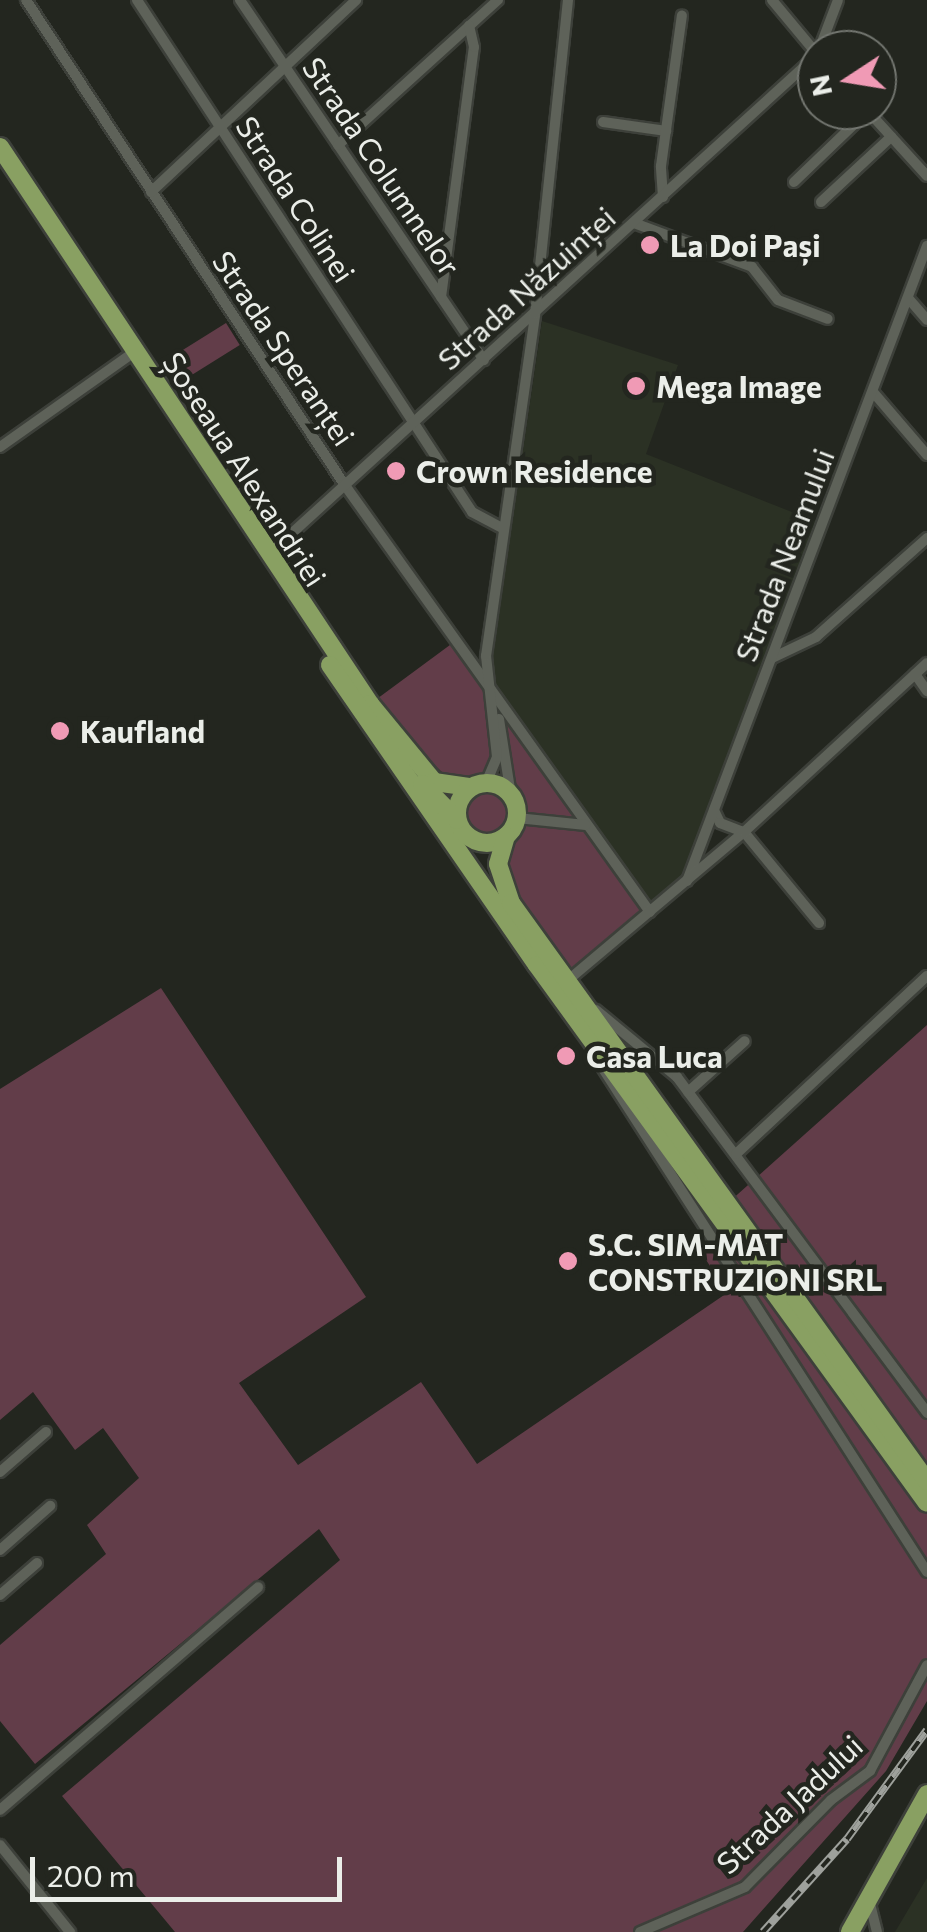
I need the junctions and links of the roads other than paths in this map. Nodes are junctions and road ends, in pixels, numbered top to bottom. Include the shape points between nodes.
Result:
1 (26, 0) edge
2 (138, 0) edge
3 (240, 0) edge
4 (356, 0) edge
5 (498, 0) edge
6 (568, 0) edge
7 (838, 0) edge
8 (775, 1) edge
9 (682, 14) dead end
10 (469, 26) junction
11 (799, 30) edge
12 (827, 30) edge
13 (285, 68) junction
14 (797, 73) edge
15 (603, 122) dead end
16 (220, 129) junction
17 (847, 130) edge
18 (885, 130) edge
19 (666, 131) junction
20 (891, 137) junction
21 (338, 145) junction
22 (0, 147) edge
23 (0, 164) edge
24 (927, 176) edge
25 (794, 182) dead end
26 (151, 192) junction
27 (663, 197) junction
28 (820, 202) dead end
29 (634, 223) junction
30 (927, 246) edge
31 (441, 298) junction
32 (908, 298) junction
33 (535, 314) junction
34 (828, 319) dead end
35 (927, 320) edge
36 (127, 357) junction
37 (484, 360) junction
38 (873, 392) junction
39 (412, 426) junction
40 (0, 447) edge
41 (927, 455) edge
42 (344, 484) junction
43 (504, 528) junction
44 (927, 538) edge
45 (268, 555) junction
46 (772, 658) junction
47 (927, 663) edge
48 (330, 664) junction
49 (915, 674) junction
50 (488, 690) junction
51 (927, 691) edge
52 (478, 785) junction
53 (512, 796) junction
54 (714, 810) junction
55 (516, 818) junction
56 (458, 820) junction
57 (586, 826) junction
58 (744, 832) junction
59 (506, 836) junction
60 (470, 838) junction
61 (688, 881) junction
62 (650, 912) junction
63 (818, 923) dead end
64 (548, 974) junction
65 (927, 976) edge
66 (570, 986) junction
67 (593, 1039) junction
68 (745, 1041) dead end
69 (688, 1092) junction
70 (736, 1154) junction
71 (927, 1413) edge
72 (46, 1432) dead end
73 (0, 1472) edge
74 (927, 1481) edge
75 (927, 1503) edge
76 (50, 1506) dead end
77 (0, 1550) edge
78 (36, 1563) dead end
79 (927, 1572) edge
80 (258, 1587) dead end
81 (0, 1595) edge
82 (927, 1665) edge
83 (927, 1794) edge
84 (0, 1810) edge
85 (0, 1846) edge
86 (868, 1899) junction
87 (70, 1932) edge
88 (640, 1932) edge
89 (850, 1932) edge
90 (877, 1932) edge

1 - 26 street, Strada Speranței
2 - 16 street, Strada Colinei
3 - 13 street, Strada Columnelor
4 - 13 street
5 - 10 street
6 - 33 street
7 - 12 street
8 - 11 street
9 - 19 street
10 - 21 street
10 - 31 street via 474,47
13 - 16 street
13 - 21 street, Strada Columnelor
14 - 27 street, Strada Năzuinței
15 - 19 street
16 - 26 street
16 - 39 street, Strada Colinei
17 - 25 street
18 - 20 street
19 - 27 street
20 - 24 street
20 - 28 street
21 - 31 street, Strada Columnelor
22 - 45 main road, Șoseaua Alexandriei
23 - 36 main road, Șoseaua Alexandriei
26 - 42 street, Strada Speranței
27 - 29 street, Strada Năzuinței
29 - 33 street, Strada Năzuinței
29 - 34 street via 752,267 778,300
30 - 32 street, Strada Neamului
31 - 37 street, Strada Columnelor
32 - 35 street
32 - 38 street, Strada Neamului
33 - 37 street, Strada Năzuinței
33 - 43 street
36 - 40 street
36 - 48 main road, Șoseaua Alexandriei
37 - 39 street, Strada Năzuinței
38 - 41 street
38 - 46 street, Strada Neamului
39 - 42 street, Strada Năzuinței
39 - 43 street, Strada Colinei via 478,520
42 - 45 street, Strada Năzuinței
42 - 50 street, Strada Speranței
43 - 50 street via 486,656
44 - 46 street via 816,637
45 - 52 main road, Șoseaua Alexandriei via 413,760 443,786
46 - 54 street, Strada Neamului
47 - 49 street
48 - 56 main road, Șoseaua Alexandriei via 404,764
48 - 64 main road
49 - 51 street
49 - 58 street
50 - 52 street via 497,757
50 - 53 street
50 - 57 street, Strada Speranței
52 - 53 main road
52 - 56 main road via 459,801
53 - 55 main road
54 - 58 street via 720,823
54 - 61 street, Strada Neamului
55 - 57 street
55 - 59 main road
56 - 60 main road
57 - 62 street, Strada Speranței
58 - 61 street
58 - 63 street
59 - 60 main road via 488,843
59 - 66 main road via 498,864 506,894
60 - 64 main road
61 - 62 street
62 - 66 street
64 - 67 main road
65 - 70 street
66 - 69 street via 663,1062
66 - 74 main road
67 - 75 main road
67 - 79 street via 631,1121
68 - 69 street
69 - 70 street
70 - 71 street
72 - 73 street
76 - 77 street
78 - 81 street
80 - 84 street
82 - 88 street, Strada Jadului via 870,1771 744,1887
83 - 86 main road
85 - 87 street
86 - 89 main road
86 - 90 street

